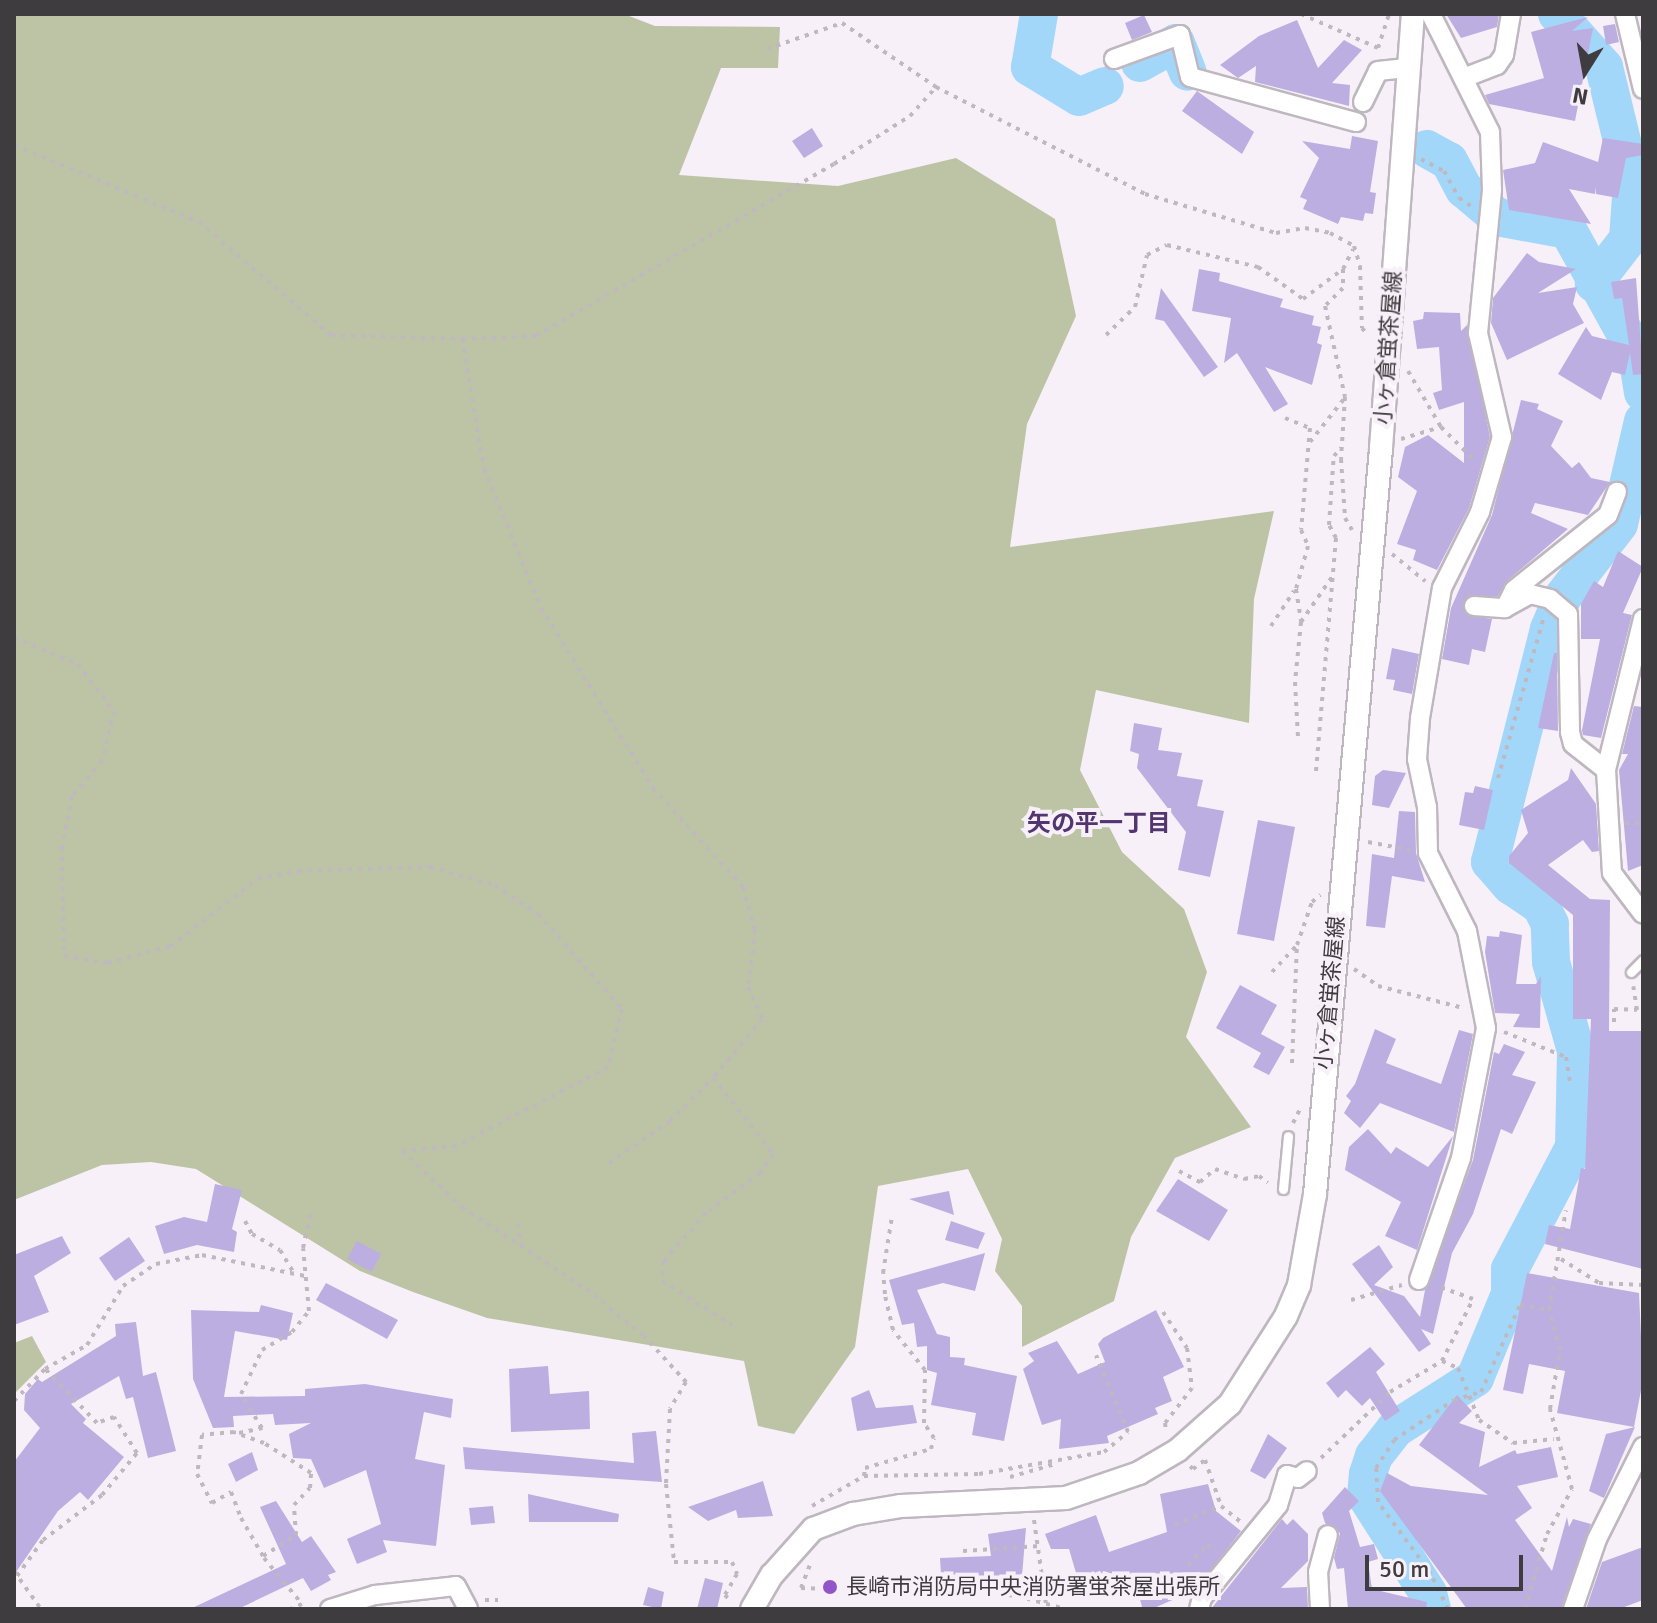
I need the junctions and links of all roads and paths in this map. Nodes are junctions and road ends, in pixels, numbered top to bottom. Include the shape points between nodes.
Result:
1 (1301, 14) edge
2 (1389, 14) edge
3 (1413, 14) edge
4 (1431, 14) edge
5 (1511, 14) edge
6 (1625, 14) edge
7 (767, 49) dead end
8 (1114, 59) dead end
9 (1409, 68) junction
10 (1466, 77) junction
11 (936, 87) junction
12 (1643, 89) edge
13 (1363, 102) dead end
14 (1356, 122) dead end
15 (14, 145) edge
16 (1419, 157) dead end
17 (1488, 211) junction
18 (1354, 246) junction
19 (1343, 269) junction
20 (1106, 335) dead end
21 (1369, 336) dead end
22 (462, 339) junction
23 (1407, 367) dead end
24 (1345, 397) junction
25 (1285, 418) dead end
26 (1441, 427) junction
27 (1397, 440) dead end
28 (1310, 443) junction
29 (1341, 448) junction
30 (1490, 474) junction
31 (1617, 492) dead end
32 (1353, 531) dead end
33 (1398, 557) dead end
34 (1334, 575) junction
35 (1442, 588) junction
36 (1296, 589) junction
37 (1550, 599) junction
38 (1474, 606) dead end
39 (1505, 608) junction
40 (1643, 619) edge
41 (1301, 622) junction
42 (1271, 626) dead end
43 (14, 638) edge
44 (1298, 738) dead end
45 (1606, 770) junction
46 (1316, 771) dead end
47 (1498, 778) dead end
48 (1362, 840) dead end
49 (1428, 853) junction
50 (1322, 894) dead end
51 (1643, 914) edge
52 (1297, 945) junction
53 (1643, 960) edge
54 (1352, 968) dead end
55 (1272, 972) dead end
56 (1631, 972) joint
57 (1480, 1004) junction
58 (1614, 1022) dead end
59 (1486, 1028) junction
60 (1292, 1063) dead end
61 (713, 1078) junction
62 (1570, 1082) dead end
63 (1303, 1107) dead end
64 (1288, 1136) joint
65 (609, 1163) dead end
66 (1179, 1171) dead end
67 (1283, 1189) joint
68 (1566, 1210) dead end
69 (311, 1211) dead end
70 (892, 1216) dead end
71 (245, 1221) dead end
72 (518, 1223) dead end
73 (521, 1245) junction
74 (1561, 1258) junction
75 (295, 1274) junction
76 (305, 1276) junction
77 (1419, 1280) junction
78 (1643, 1285) edge
79 (1351, 1300) dead end
80 (1549, 1310) junction
81 (1163, 1312) dead end
82 (732, 1325) dead end
83 (1096, 1355) dead end
84 (1442, 1361) junction
85 (45, 1369) junction
86 (1471, 1397) junction
87 (14, 1401) edge
88 (1166, 1431) dead end
89 (237, 1433) junction
90 (1554, 1439) junction
91 (1643, 1447) edge
92 (1186, 1461) dead end
93 (1057, 1463) junction
94 (1307, 1471) joint
95 (864, 1476) junction
96 (990, 1481) dead end
97 (1221, 1506) junction
98 (806, 1510) dead end
99 (1034, 1520) dead end
100 (1175, 1525) dead end
101 (1257, 1532) junction
102 (1328, 1535) dead end
103 (1040, 1546) junction
104 (963, 1551) dead end
105 (263, 1556) junction
106 (1230, 1562) junction
107 (810, 1563) dead end
108 (1188, 1565) dead end
109 (16, 1574) edge
110 (1046, 1604) junction
111 (741, 1605) edge
112 (41, 1609) edge
113 (290, 1609) edge
114 (330, 1609) edge
115 (468, 1609) edge
116 (1066, 1609) edge
117 (1199, 1609) edge
118 (1320, 1609) edge
119 (1448, 1609) edge
120 (1525, 1609) edge
121 (1573, 1609) edge

1 - 2 path via 1378,48
3 - 9 street, 小ヶ倉蛍茶屋線
4 - 10 street
5 - 10 street via 1504,55 1497,65
6 - 12 street
7 - 11 path via 842,23
8 - 14 street via 1180,35 1190,77
9 - 13 street via 1378,71
9 - 111 street, 小ヶ倉蛍茶屋線 via 1315,1194 1299,1285 1286,1316 1230,1404 1178,1450 1139,1473 1066,1498 901,1506 853,1514 813,1529
10 - 17 street via 1490,132
11 - 18 path via 1145,194 1276,233 1305,228 1330,233
11 - 22 path via 910,116 834,164 536,336
15 - 22 path via 199,222 331,335
16 - 17 path via 1444,171 1459,198
17 - 30 street via 1478,333 1502,437
18 - 19 path
18 - 21 path via 1360,266 1362,328
19 - 20 path via 1303,299 1258,267 1167,245 1147,255 1135,307
19 - 24 path via 1343,288 1325,306
22 - 61 path via 484,469 541,608 653,788 743,887 755,930 748,987 762,1019
23 - 26 path
24 - 28 path
24 - 29 path
25 - 28 path via 1310,428
26 - 27 path
26 - 30 path
28 - 36 path via 1301,530 1308,546
29 - 32 path via 1345,518
29 - 34 path via 1334,456 1329,525 1336,538
30 - 35 street via 1480,512
31 - 39 street via 1608,515 1514,590
33 - 35 path via 1420,579
34 - 41 path
34 - 46 path
35 - 49 street via 1417,759 1427,807
36 - 41 path
36 - 42 path
37 - 39 street via 1530,594
37 - 45 street via 1568,614 1573,744
37 - 47 path
38 - 39 street
40 - 45 street
41 - 44 path via 1295,682
43 - 73 path via 78,664 114,711 102,761 72,796 62,847 64,956 108,963 170,946 258,879 298,871 430,867 495,885 538,914 622,1009 608,1067 456,1146 402,1151 462,1207
45 - 51 street via 1612,873
48 - 49 path
49 - 57 street via 1467,931
50 - 52 path via 1312,902
52 - 55 path
52 - 60 path
53 - 56 lane
54 - 57 path via 1378,986 1429,995 1455,1010
56 - 58 path via 1637,1010 1614,1009
57 - 59 street
59 - 62 path via 1522,1036 1566,1057
59 - 77 street via 1461,1158
61 - 65 path via 670,1121
61 - 82 path via 773,1154 760,1173 706,1213 664,1261 662,1281
63 - 64 path via 1297,1108
64 - 67 lane
66 - 67 path via 1200,1182 1215,1169 1244,1179 1259,1176
68 - 74 path
69 - 76 path via 303,1248
70 - 95 path via 885,1294 893,1330 925,1370 924,1423 934,1438 931,1449 865,1468
71 - 75 path via 252,1234 280,1250
72 - 73 path
73 - 111 path via 643,1335 686,1382 670,1409 666,1484 674,1562 732,1562 737,1574 725,1595
74 - 78 path via 1599,1283
74 - 80 path
75 - 76 path
75 - 85 path via 202,1255 156,1264 123,1286 87,1345
76 - 89 path via 309,1311 304,1321 262,1350 241,1394 262,1428
77 - 79 path
77 - 84 path via 1473,1299
80 - 86 path via 1520,1305 1489,1380
80 - 90 path via 1560,1350 1550,1409
81 - 88 path via 1187,1348 1192,1388 1165,1423
83 - 93 path via 1128,1432 1104,1452
84 - 86 path via 1458,1368
84 - 94 path via 1390,1392
85 - 87 path
85 - 109 path via 97,1423 114,1417 137,1453 102,1495 43,1540
86 - 90 path via 1479,1420 1513,1443
86 - 119 path via 1454,1400 1394,1440 1376,1468 1378,1502 1431,1574
89 - 105 path via 264,1443 311,1473 310,1488 294,1505 296,1535
89 - 105 path via 202,1435 197,1474 212,1503 231,1492
90 - 120 path via 1572,1489 1547,1534
91 - 121 street via 1597,1539
92 - 97 path via 1193,1469 1205,1460
93 - 95 path via 988,1468 979,1474
93 - 96 path
94 - 101 street via 1298,1478 1287,1475 1278,1505
95 - 98 path
97 - 100 path
97 - 101 path
99 - 103 path
101 - 106 street
102 - 118 street via 1318,1572
103 - 104 path
103 - 110 path
105 - 113 path via 302,1604
106 - 108 path via 1207,1545
106 - 117 street
107 - 110 path via 801,1588 836,1589 879,1581
109 - 112 path
110 - 116 path
114 - 115 street via 375,1595 456,1586

